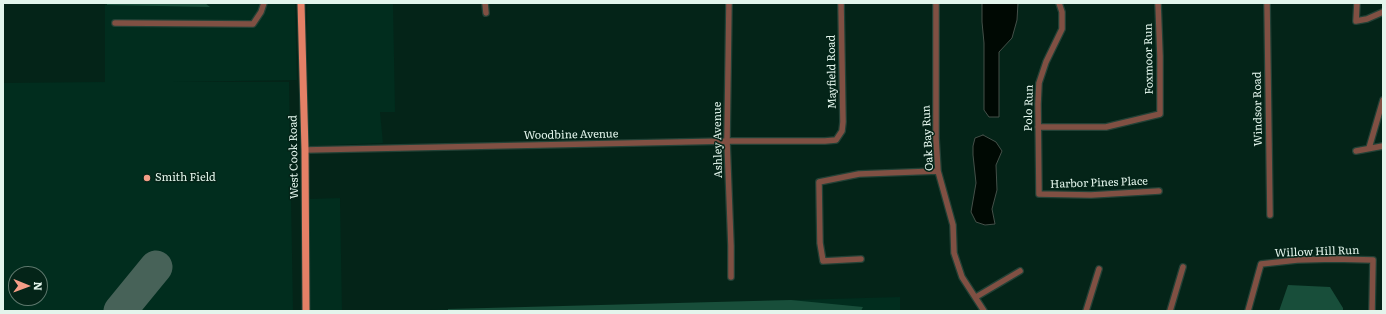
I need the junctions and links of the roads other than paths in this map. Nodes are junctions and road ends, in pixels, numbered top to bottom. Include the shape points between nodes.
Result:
1 (264, 3) edge
2 (301, 3) edge
3 (485, 3) edge
4 (729, 3) edge
5 (841, 3) edge
6 (936, 3) edge
7 (1059, 3) edge
8 (1158, 3) edge
9 (1267, 3) edge
10 (1357, 3) edge
11 (1383, 12) edge
12 (486, 13) dead end
13 (115, 23) dead end
14 (1383, 100) edge
15 (1038, 127) junction
16 (836, 140) joint
17 (727, 141) junction
18 (1383, 146) edge
19 (1369, 148) junction
20 (305, 150) junction
21 (1356, 152) dead end
22 (938, 171) junction
23 (1159, 191) dead end
24 (1039, 194) joint
25 (1270, 215) dead end
26 (861, 259) dead end
27 (1183, 267) dead end
28 (1099, 269) dead end
29 (1020, 271) dead end
30 (731, 277) dead end
31 (976, 297) junction
32 (306, 311) edge
33 (984, 311) edge
34 (1086, 311) edge
35 (1170, 311) edge
36 (1248, 311) edge
37 (1372, 311) edge

1 - 13 street via 253,24
2 - 20 main road, West Cook Road
3 - 12 street
4 - 17 street, Ashley Avenue
5 - 16 street, Mayfield Road via 843,122 842,131
6 - 22 street, Oak Bay Run
7 - 15 street, Polo Run via 1062,29 1039,83
8 - 15 street, Foxmoor Run via 1160,114 1106,126
9 - 25 street, Windsor Road
10 - 11 street via 1356,21
14 - 19 street
15 - 24 street, Polo Run
16 - 17 street, Woodbine Avenue
17 - 20 street, Woodbine Avenue
17 - 30 street, Ashley Avenue
18 - 19 street
19 - 21 street
20 - 32 main road, West Cook Road
22 - 26 street via 859,174 819,182 820,243 823,261
22 - 31 street, Oak Bay Run via 952,226 954,253 962,277
23 - 24 street, Harbor Pines Place via 1091,196
27 - 35 street
28 - 34 street
29 - 31 street
31 - 33 street, Oak Bay Run
36 - 37 street, Willow Hill Run via 1261,264 1297,260 1374,260

